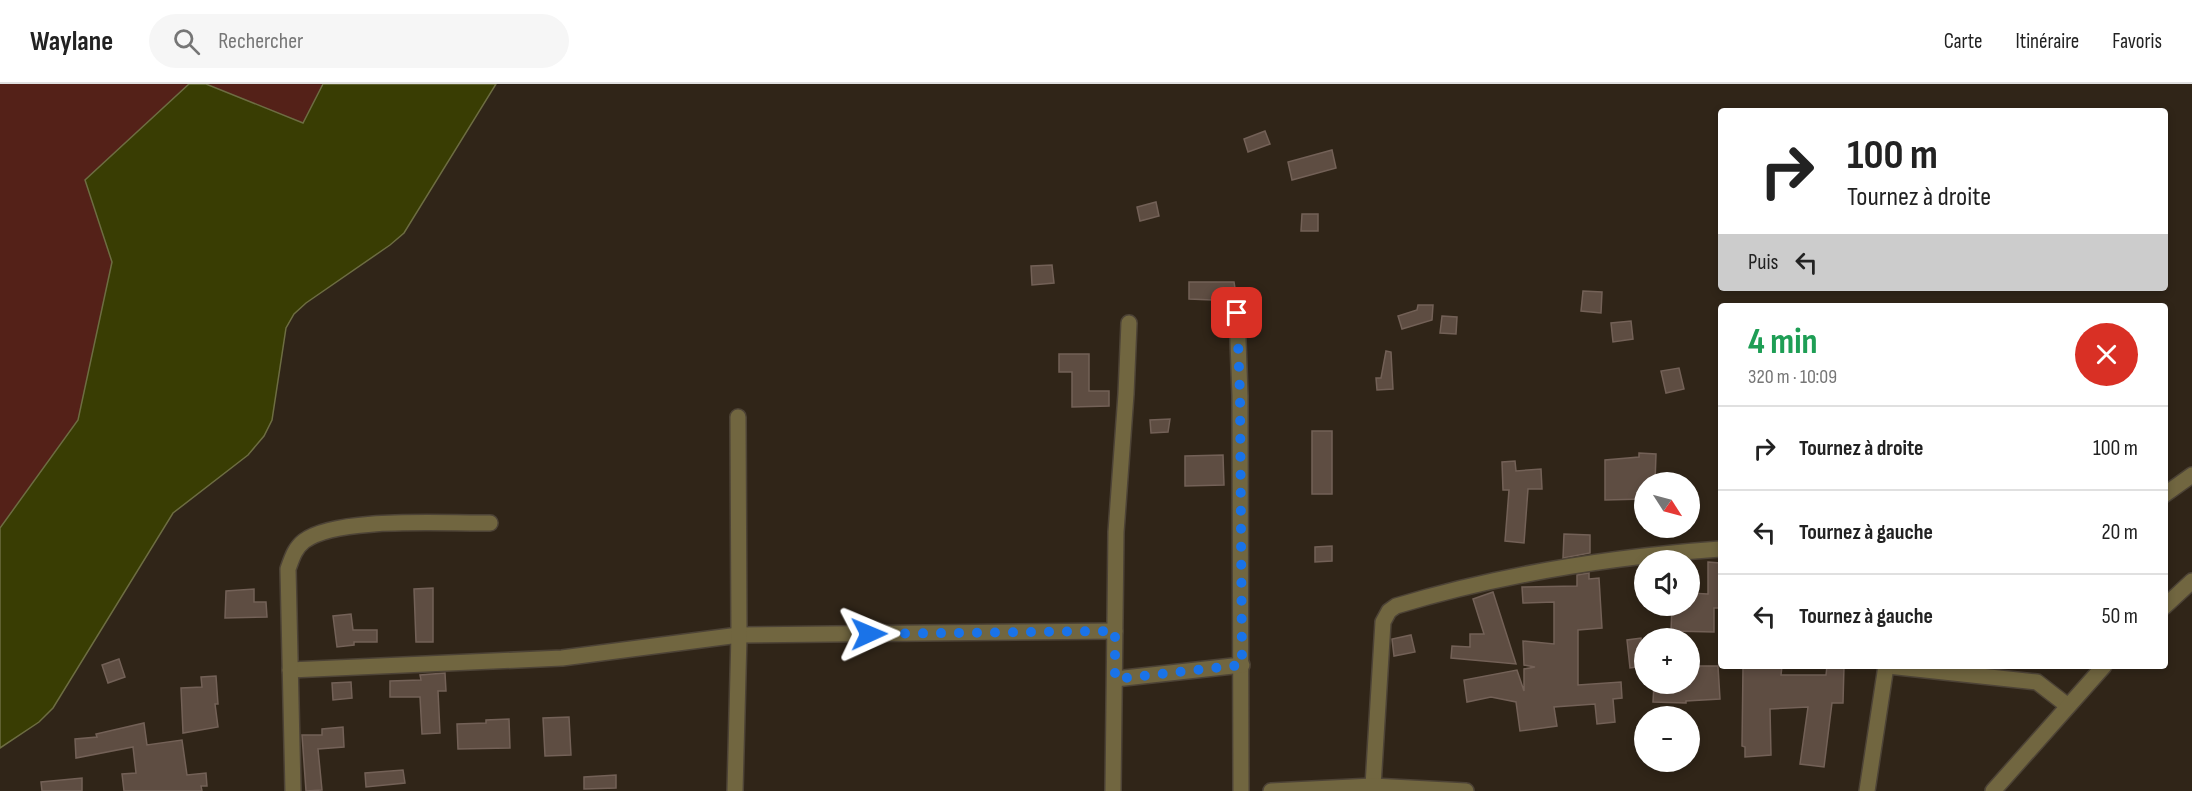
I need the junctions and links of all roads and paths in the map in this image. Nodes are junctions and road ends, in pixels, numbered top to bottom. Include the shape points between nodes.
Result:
1 (1237, 313) dead end
2 (1129, 322) dead end
3 (738, 417) dead end
4 (2192, 475) edge
5 (2168, 492) edge
6 (490, 523) dead end
7 (1718, 549) edge
8 (2192, 581) edge
9 (2168, 603) edge
10 (1115, 631) junction
11 (739, 635) junction
12 (1242, 665) junction
13 (1887, 669) edge
14 (1932, 669) edge
15 (2101, 669) edge
16 (290, 670) junction
17 (1115, 679) junction
18 (2068, 706) junction
19 (1373, 786) junction
20 (1394, 789) edge
21 (293, 791) edge
22 (735, 791) edge
23 (1113, 791) edge
24 (1241, 791) edge
25 (1271, 791) edge
26 (1466, 791) edge
27 (1867, 791) edge
28 (1993, 791) edge

1 - 12 street
2 - 10 street via 1116,532
3 - 11 street
4 - 5 street
6 - 16 street via 356,525 321,532 304,542 288,568
7 - 19 street via 1598,561 1456,588 1396,606 1383,622
8 - 9 street
10 - 11 street
10 - 17 street
11 - 16 street via 562,658
11 - 22 street
12 - 17 street
12 - 24 street
13 - 27 street
14 - 18 street via 2037,682
15 - 18 street
16 - 21 street
17 - 23 street
18 - 28 street
19 - 20 street
19 - 25 street
20 - 26 street

